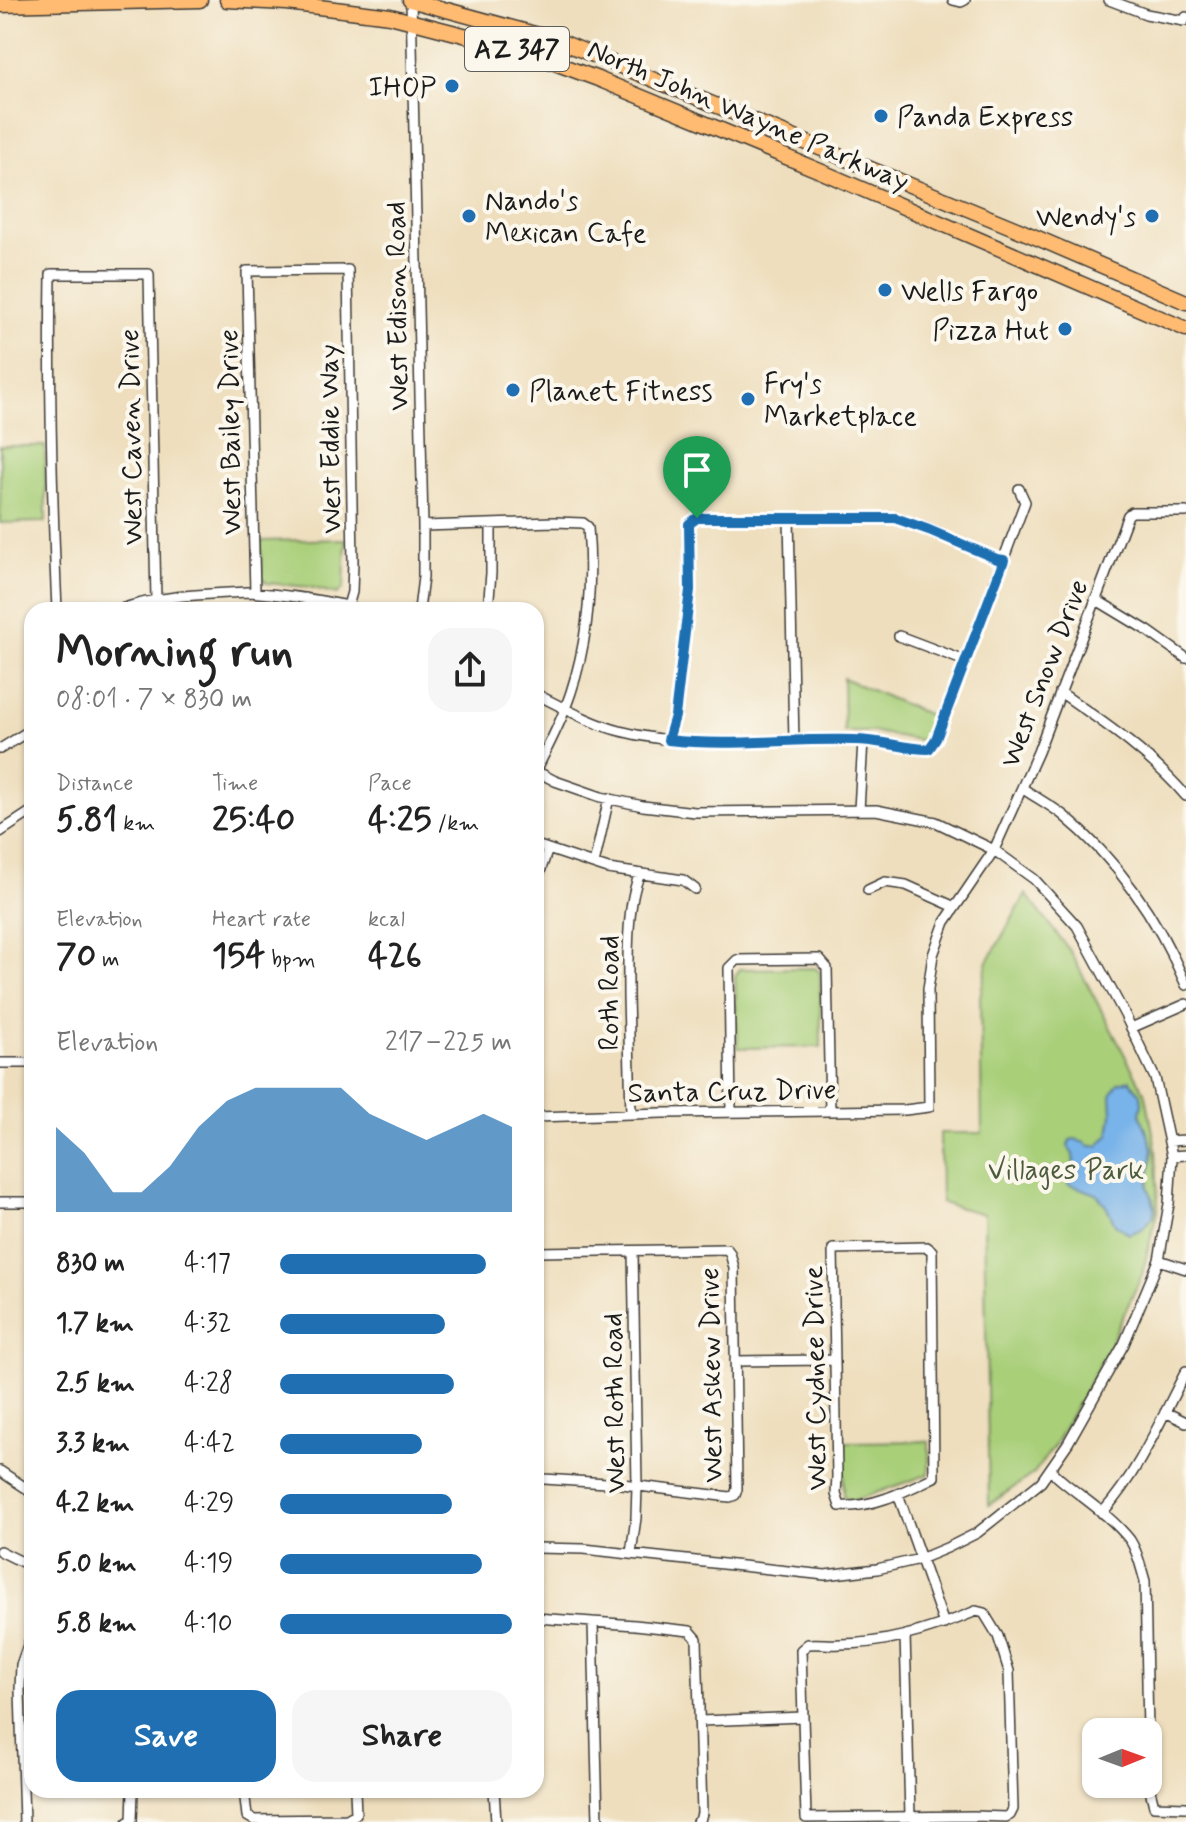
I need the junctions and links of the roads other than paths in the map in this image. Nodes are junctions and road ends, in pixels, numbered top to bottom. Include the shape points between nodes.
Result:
1 (200, 0) edge
2 (227, 0) edge
3 (411, 0) edge
4 (1109, 0) edge
5 (90, 1) edge
6 (20, 2) edge
7 (0, 5) edge
8 (1185, 19) edge
9 (412, 21) junction
10 (1006, 250) junction
11 (1064, 250) junction
12 (247, 271) joint
13 (1186, 302) edge
14 (1186, 329) edge
15 (1019, 489) dead end
16 (1186, 512) edge
17 (789, 518) junction
18 (491, 524) junction
19 (423, 526) junction
20 (1004, 560) junction
21 (255, 592) junction
22 (305, 598) junction
23 (1095, 599) junction
24 (156, 600) junction
25 (57, 602) edge
26 (148, 602) edge
27 (304, 602) edge
28 (326, 602) edge
29 (349, 602) edge
30 (420, 602) edge
31 (489, 602) edge
32 (899, 636) dead end
33 (1186, 657) edge
34 (965, 661) junction
35 (1060, 692) junction
36 (544, 698) edge
37 (565, 709) junction
38 (24, 734) edge
39 (668, 740) junction
40 (863, 740) junction
41 (794, 741) junction
42 (0, 749) edge
43 (544, 754) edge
44 (544, 775) edge
45 (1022, 788) junction
46 (1186, 796) edge
47 (609, 798) junction
48 (859, 810) junction
49 (24, 818) edge
50 (0, 832) edge
51 (544, 848) edge
52 (548, 849) junction
53 (994, 850) junction
54 (544, 860) edge
55 (594, 864) junction
56 (640, 874) junction
57 (695, 889) dead end
58 (868, 890) dead end
59 (955, 907) junction
60 (1186, 985) edge
61 (1186, 1004) edge
62 (1131, 1028) junction
63 (0, 1063) edge
64 (24, 1063) edge
65 (929, 1107) joint
66 (830, 1111) junction
67 (731, 1112) junction
68 (631, 1114) junction
69 (544, 1117) edge
70 (1186, 1140) edge
71 (1169, 1141) junction
72 (1186, 1155) edge
73 (1172, 1156) junction
74 (0, 1202) edge
75 (24, 1202) edge
76 (633, 1251) junction
77 (544, 1252) edge
78 (1159, 1260) junction
79 (1186, 1269) edge
80 (835, 1360) junction
81 (735, 1361) junction
82 (1186, 1371) edge
83 (1165, 1412) junction
84 (1186, 1422) edge
85 (1050, 1470) junction
86 (0, 1471) edge
87 (544, 1479) edge
88 (637, 1486) junction
89 (24, 1487) edge
90 (898, 1494) junction
91 (1102, 1513) junction
92 (544, 1548) edge
93 (0, 1551) edge
94 (631, 1553) junction
95 (920, 1559) junction
96 (24, 1563) edge
97 (544, 1619) edge
98 (593, 1622) junction
99 (944, 1624) junction
100 (905, 1635) junction
101 (24, 1658) edge
102 (803, 1717) junction
103 (1148, 1718) edge
104 (700, 1721) junction
105 (132, 1798) edge
106 (245, 1798) edge
107 (355, 1798) edge
108 (494, 1798) edge
109 (1152, 1798) edge
110 (1186, 1807) edge
111 (910, 1816) junction
112 (130, 1821) edge
113 (698, 1821) edge
114 (24, 1822) edge
115 (495, 1822) edge
116 (598, 1822) edge

1 - 5 highway
2 - 9 highway, North John Wayne Parkway / AZ 347 via 329,7
3 - 9 street, West Edison Road
3 - 11 highway, AZ 347 via 557,40
4 - 8 street via 1146,14
5 - 6 highway
6 - 7 highway
9 - 10 highway, North John Wayne Parkway / AZ 347 via 543,58
9 - 19 street, West Edison Road
10 - 11 highway via 1054,259
10 - 14 highway, North John Wayne Parkway / AZ 347
11 - 13 highway, AZ 347
12 - 21 street, West Bailey Drive
12 - 29 street, West Eddie Way via 348,270
15 - 20 street via 1025,502
16 - 23 street, West Snow Drive via 1128,515
17 - 20 street via 895,518
17 - 39 street via 697,518 689,524 690,590
17 - 41 street
18 - 19 street
18 - 31 street
18 - 37 street via 588,527 588,611
19 - 30 street, West Edison Road
20 - 34 street
21 - 22 street
21 - 24 street
22 - 27 street
22 - 28 street, West Eddie Way
23 - 33 street
23 - 35 street, West Snow Drive
24 - 25 street, West Caven Drive via 149,274 51,274
24 - 26 street
32 - 34 street
34 - 40 street via 929,749
35 - 45 street, West Snow Drive
35 - 46 street via 1143,751
36 - 37 street
37 - 39 street via 618,731
37 - 43 street
38 - 42 street
39 - 41 street
40 - 41 street
40 - 48 street
44 - 47 street
45 - 53 street, West Snow Drive
45 - 60 street via 1062,814 1128,881
47 - 48 street via 695,812
47 - 55 street
48 - 53 street via 936,822
49 - 50 street
51 - 52 street
52 - 54 street
52 - 55 street
53 - 59 street, West Snow Drive
53 - 62 street via 1034,879 1077,926
55 - 56 street
56 - 57 street via 683,880
56 - 68 street, Roth Road via 628,951
58 - 59 street via 885,882 906,885
59 - 65 street, West Snow Drive via 933,955 928,989
61 - 62 street
62 - 71 street via 1155,1078
63 - 64 street
65 - 66 street, Santa Cruz Drive
66 - 67 street, Santa Cruz Drive
66 - 67 street via 824,962 778,959 731,963
67 - 68 street, Santa Cruz Drive
68 - 69 street, Santa Cruz Drive
70 - 71 street
71 - 73 street
72 - 73 street
73 - 78 street
74 - 75 street
76 - 77 street
76 - 81 street, West Askew Drive via 727,1249 734,1268
76 - 88 street, West Roth Road
78 - 79 street
78 - 85 street via 1124,1344
80 - 81 street
80 - 90 street, West Cydnee Drive via 840,1506
80 - 90 street, West Cydnee Drive via 833,1249 932,1251 934,1477
81 - 88 street, West Askew Drive via 735,1495
82 - 83 street
83 - 84 street
83 - 91 street
85 - 91 street
85 - 95 street via 977,1533
86 - 89 street
87 - 88 street
88 - 94 street, West Roth Road
90 - 95 street
91 - 103 street via 1131,1542 1145,1581
92 - 94 street
93 - 96 street
94 - 95 street via 825,1575
95 - 99 street
97 - 98 street
98 - 104 street via 690,1631 697,1639
98 - 116 street
99 - 100 street
99 - 111 street via 976,1611 984,1613 998,1636 1009,1671 1013,1809 1006,1817
100 - 102 street via 808,1644 801,1650
100 - 111 street
101 - 114 street
102 - 104 street
102 - 111 street via 806,1818
104 - 113 street
105 - 112 street
106 - 107 street via 247,1816 254,1820 347,1819 356,1814
108 - 115 street
109 - 110 street via 1154,1806

